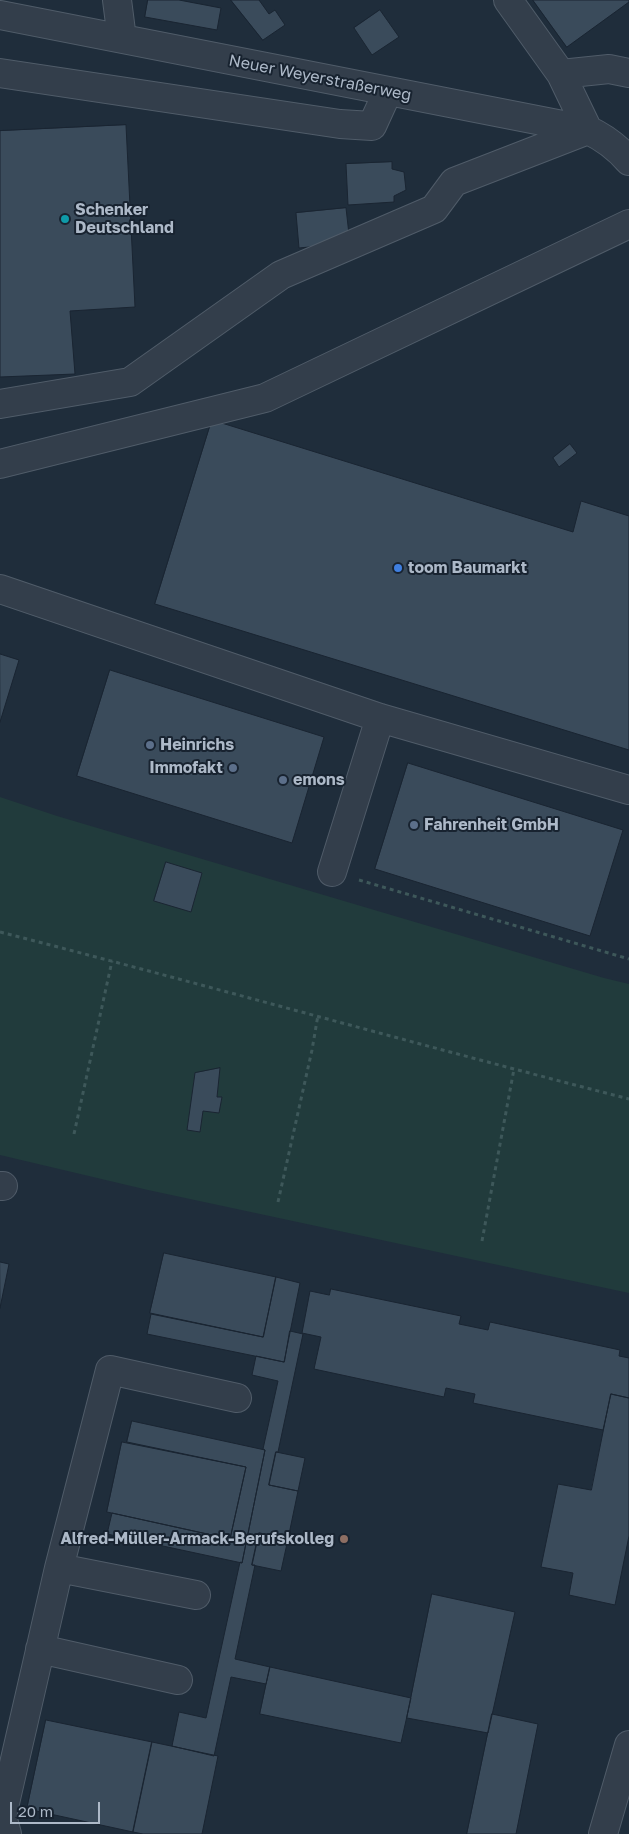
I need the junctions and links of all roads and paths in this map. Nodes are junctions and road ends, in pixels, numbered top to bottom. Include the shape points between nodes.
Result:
1 (117, 0) edge
2 (508, 0) edge
3 (0, 15) edge
4 (122, 39) junction
5 (0, 73) edge
6 (629, 73) edge
7 (561, 74) junction
8 (388, 91) junction
9 (588, 130) junction
10 (629, 161) edge
11 (629, 224) edge
12 (0, 404) edge
13 (0, 464) edge
14 (0, 588) edge
15 (380, 718) junction
16 (629, 790) edge
17 (332, 872) joint
18 (0, 932) edge
19 (629, 959) edge
20 (112, 961) junction
21 (318, 1015) junction
22 (514, 1069) junction
23 (629, 1099) edge
24 (74, 1134) dead end
25 (278, 1202) dead end
26 (482, 1241) dead end
27 (237, 1398) dead end
28 (59, 1568) junction
29 (196, 1595) dead end
30 (40, 1649) junction
31 (178, 1680) dead end
32 (629, 1745) edge
33 (7, 1834) edge
34 (604, 1834) edge

1 - 4 street
2 - 7 street
3 - 4 street, Neuer Weyerstraßerweg
4 - 8 street, Neuer Weyerstraßerweg
5 - 8 street via 364,126 372,126
6 - 7 street via 609,69
7 - 9 street
8 - 9 street, Neuer Weyerstraßerweg
9 - 10 street, Neuer Weyerstraßerweg via 606,138
9 - 12 street via 454,182 434,209 281,275 130,382
11 - 13 street via 265,398
14 - 15 street
15 - 16 street
15 - 17 street
17 - 19 path
18 - 20 path
20 - 21 path
20 - 24 path
21 - 22 path
21 - 25 path
22 - 23 path
22 - 26 path
27 - 28 street via 110,1370
28 - 29 street
28 - 30 street
30 - 31 street
30 - 33 street via 2,1816
32 - 34 street

